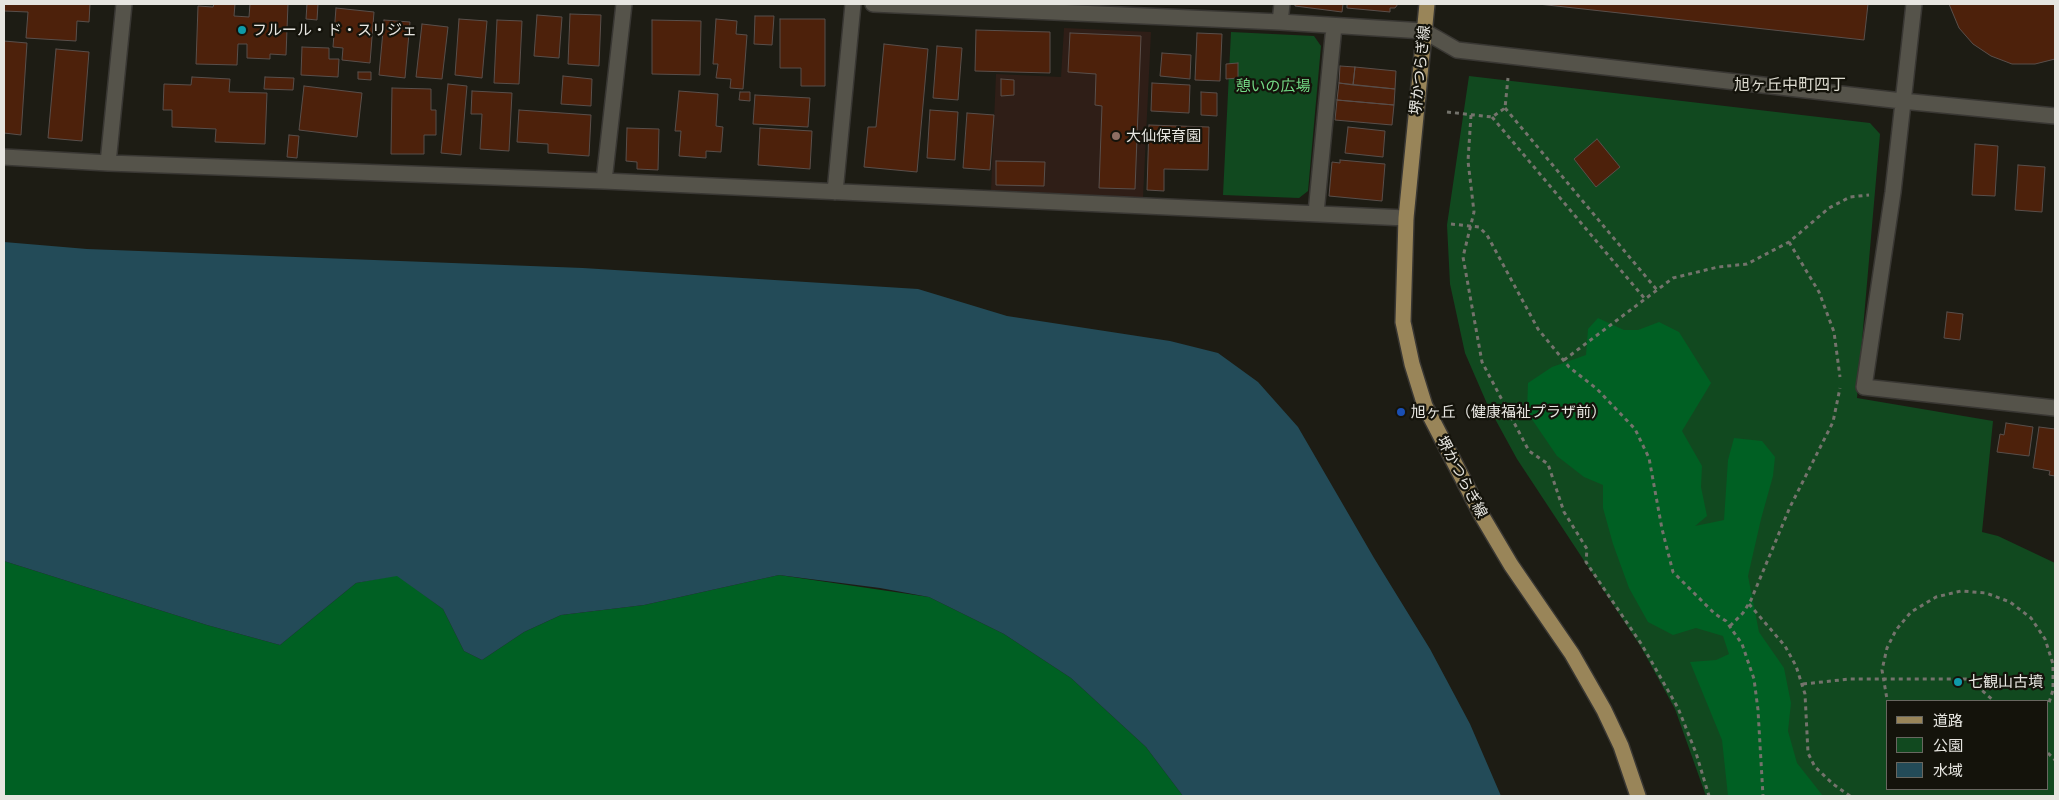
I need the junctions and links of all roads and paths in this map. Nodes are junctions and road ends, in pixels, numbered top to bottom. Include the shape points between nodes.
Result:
1 (124, 4) edge
2 (624, 4) edge
3 (853, 4) edge
4 (873, 4) edge
5 (1282, 4) edge
6 (1426, 4) edge
7 (1914, 4) edge
8 (1128, 9) edge
9 (1280, 22) junction
10 (1334, 26) junction
11 (1424, 31) junction
12 (1508, 75) dead end
13 (1902, 102) junction
14 (1506, 108) junction
15 (1447, 112) dead end
16 (1471, 114) junction
17 (1492, 116) junction
18 (2055, 116) edge
19 (4, 157) edge
20 (108, 163) junction
21 (604, 181) junction
22 (835, 192) junction
23 (1893, 192) junction
24 (1316, 213) junction
25 (1406, 218) junction
26 (1451, 224) dead end
27 (1471, 226) junction
28 (1789, 242) junction
29 (1657, 290) junction
30 (1644, 299) junction
31 (1564, 360) junction
32 (2055, 408) edge
33 (1749, 604) junction
34 (1730, 626) junction
35 (1882, 678) junction
36 (1802, 684) junction
37 (1887, 700) edge
38 (1993, 700) edge
39 (2049, 703) edge
40 (1638, 796) edge
41 (1709, 796) edge
42 (1762, 796) edge
43 (1850, 796) edge

1 - 20 street
2 - 21 street
3 - 22 street
4 - 8 street
5 - 9 street
6 - 11 main road, 堺かつらぎ線
7 - 13 street
8 - 9 street
9 - 10 street
10 - 11 street
10 - 24 street
11 - 13 street via 1457,50
11 - 25 main road, 堺かつらぎ線
12 - 14 path
13 - 18 street
13 - 23 street
14 - 17 path
14 - 29 path
15 - 16 path
16 - 17 path
16 - 27 path via 1468,162 1474,212
17 - 30 path
19 - 20 street
20 - 21 street
21 - 22 street
22 - 24 street
23 - 28 path via 1850,197 1829,208
23 - 32 street via 1864,386
24 - 25 street
25 - 40 main road, 堺かつらぎ線 via 1403,322 1426,406 1482,516 1572,654 1604,710 1621,746
26 - 27 path
27 - 31 path via 1479,227 1487,235 1538,330
27 - 41 path via 1463,257 1482,362 1529,451 1548,464 1564,512 1587,549 1586,562 1642,645 1678,708
28 - 29 path via 1747,264 1673,278
28 - 33 path via 1819,292 1834,332 1840,372 1839,401 1834,422 1790,507
29 - 30 path
30 - 31 path
31 - 34 path via 1635,429 1649,458 1673,572
33 - 34 path
33 - 36 path via 1785,646
34 - 42 path via 1742,644 1754,679 1762,740
35 - 36 path
35 - 37 path
35 - 38 path via 1968,679
35 - 39 path via 1887,648 1911,612 1936,597 1961,591 1986,593 2010,602 2031,618 2045,639 2053,664 2053,690
36 - 43 path via 1808,753 1815,767

